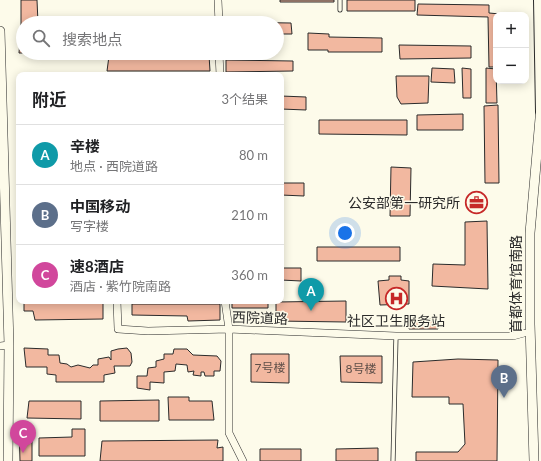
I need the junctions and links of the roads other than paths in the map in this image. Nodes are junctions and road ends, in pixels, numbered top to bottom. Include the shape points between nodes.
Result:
1 (218, 0) edge
2 (340, 0) edge
3 (539, 0) edge
4 (340, 10) dead end
5 (218, 16) edge
6 (0, 31) edge
7 (219, 60) edge
8 (220, 72) edge
9 (541, 107) edge
10 (541, 112) edge
11 (116, 304) edge
12 (225, 304) edge
13 (229, 329) junction
14 (524, 333) dead end
15 (396, 336) junction
16 (4, 346) edge
17 (536, 429) edge
18 (8, 461) edge
19 (243, 461) edge
20 (393, 461) edge
21 (534, 461) edge

1 - 5 street
2 - 4 lane
3 - 9 main road, 首都体育馆南路
6 - 16 street
7 - 8 street
9 - 10 main road, 首都体育馆南路
9 - 17 street, 首都体育馆南路 via 530,233
11 - 13 street, 西院道路 via 118,329
12 - 13 street
13 - 15 street, 西院道路
13 - 19 street via 229,433
14 - 15 street, 西院道路 via 513,336
15 - 20 lane
16 - 18 street
17 - 21 street, 首都体育馆南路

